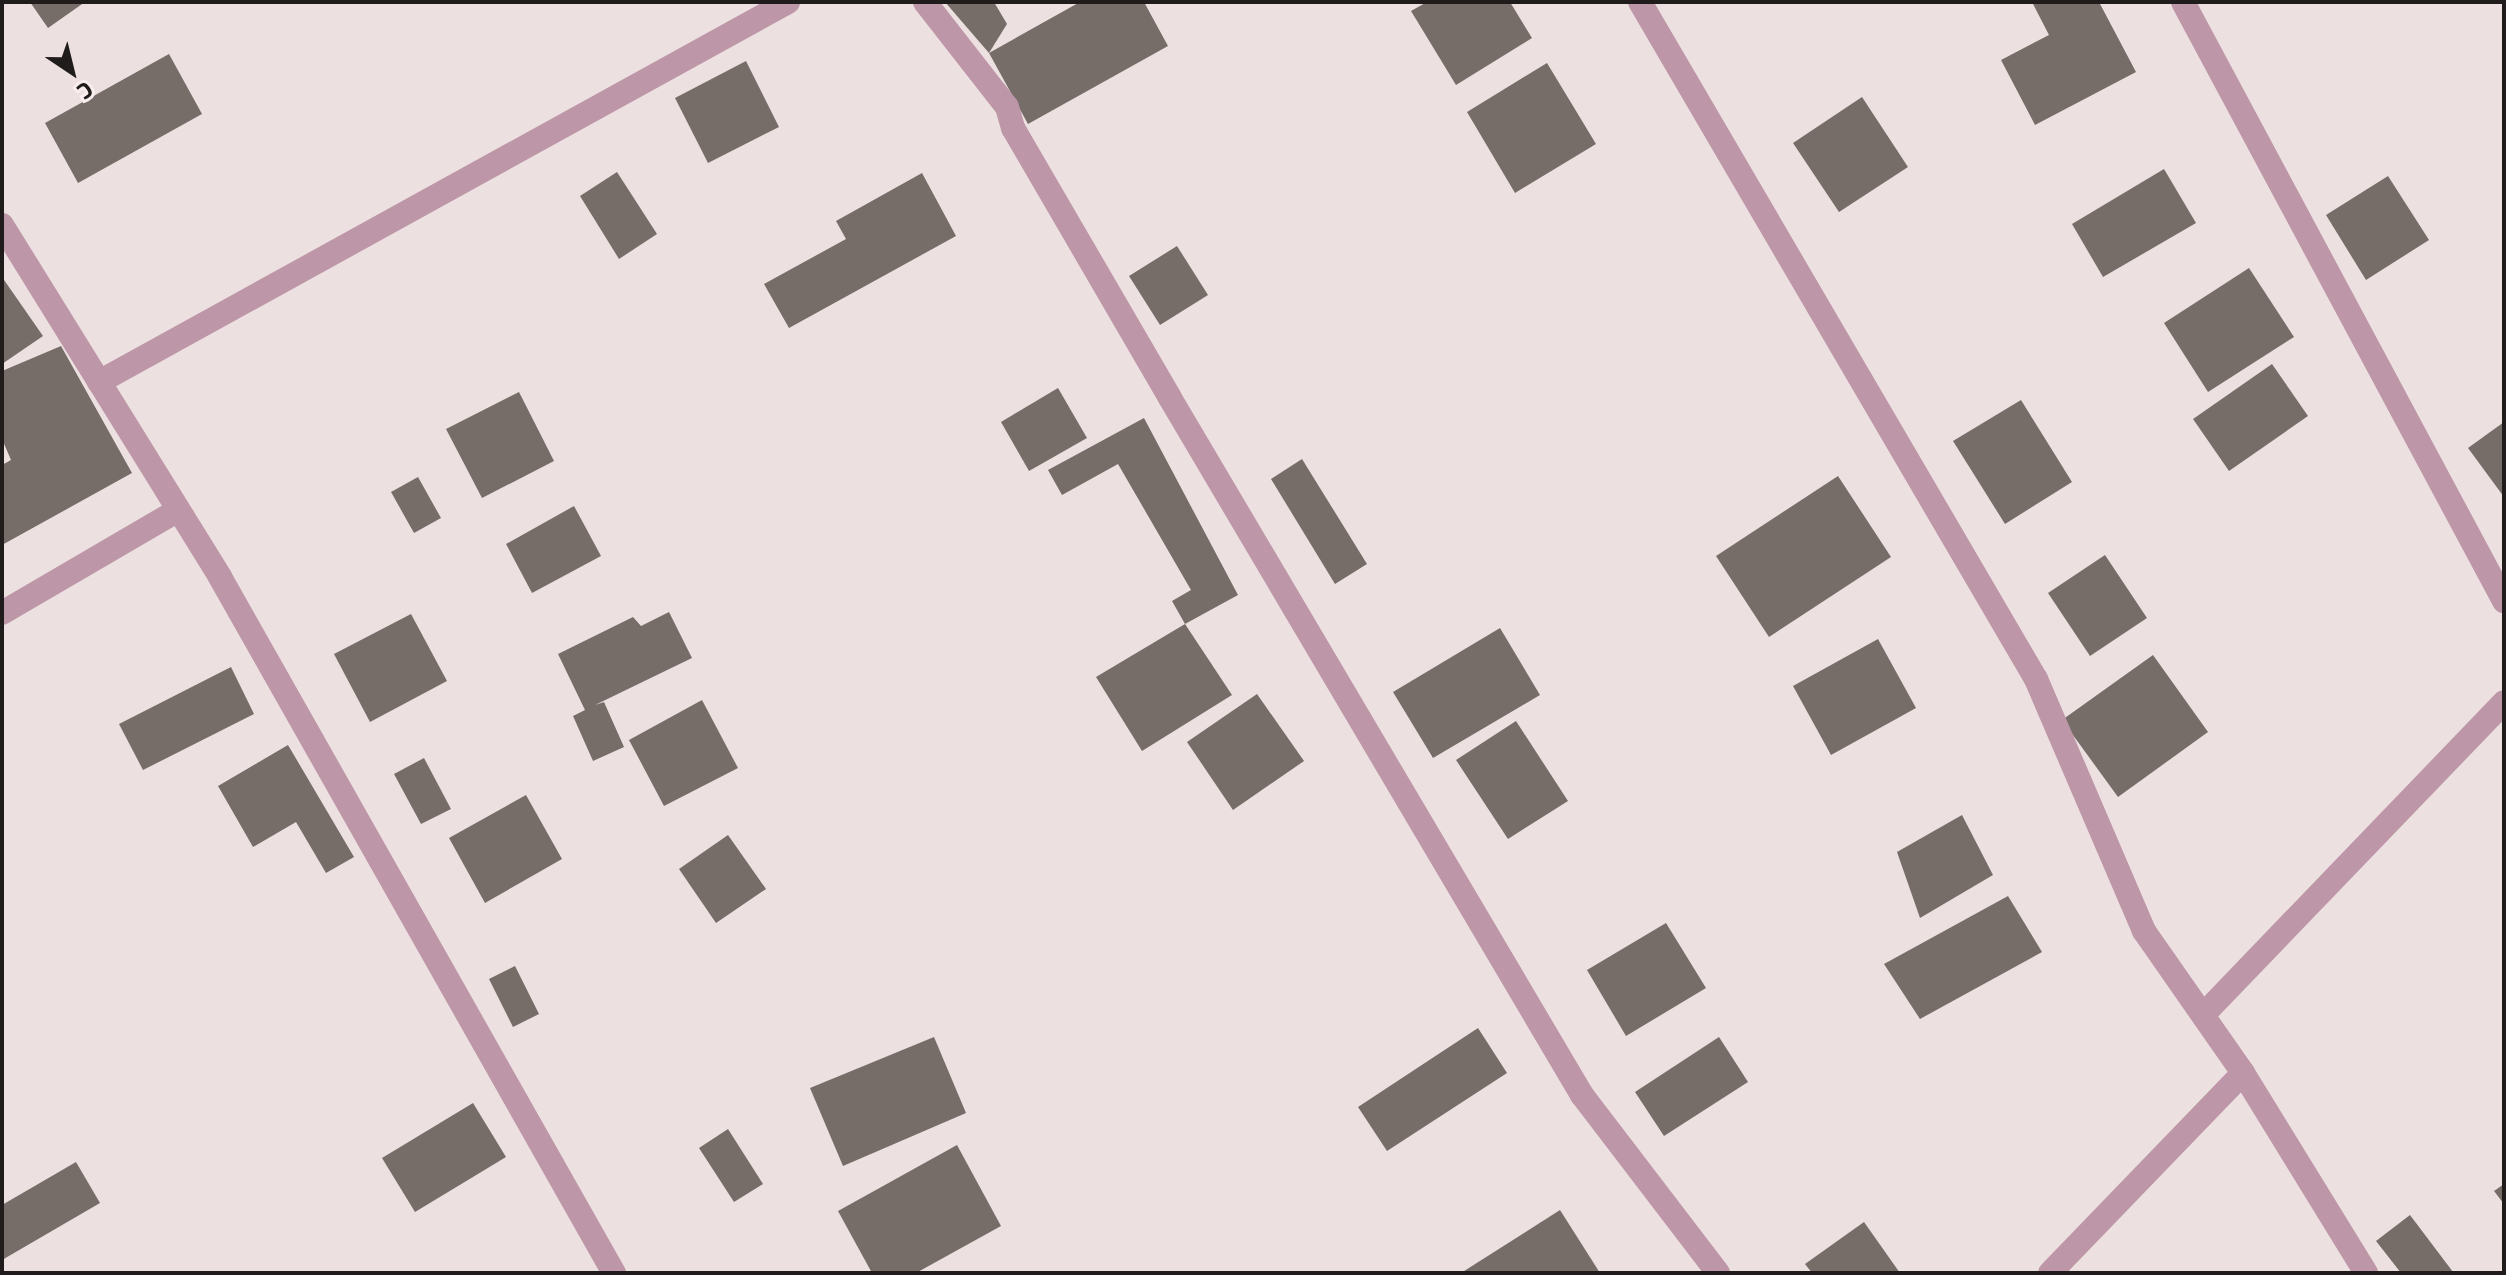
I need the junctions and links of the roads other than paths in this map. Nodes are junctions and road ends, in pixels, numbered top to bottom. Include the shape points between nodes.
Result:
1 (788, 2) edge
2 (925, 2) edge
3 (1640, 2) edge
4 (2183, 2) edge
5 (2, 225) edge
6 (99, 382) junction
7 (178, 510) junction
8 (2504, 601) edge
9 (2, 613) edge
10 (2504, 702) edge
11 (2203, 1015) junction
12 (2243, 1073) junction
13 (614, 1273) edge
14 (1718, 1273) edge
15 (2050, 1273) edge
16 (2366, 1273) edge

1 - 6 street
2 - 14 street via 1007,107 1013,128 1162,385 1582,1095
3 - 11 street via 2036,679 2144,931
4 - 8 street
5 - 6 street
6 - 7 street
7 - 9 street
7 - 13 street
10 - 11 street
11 - 12 street
12 - 15 street
12 - 16 street

